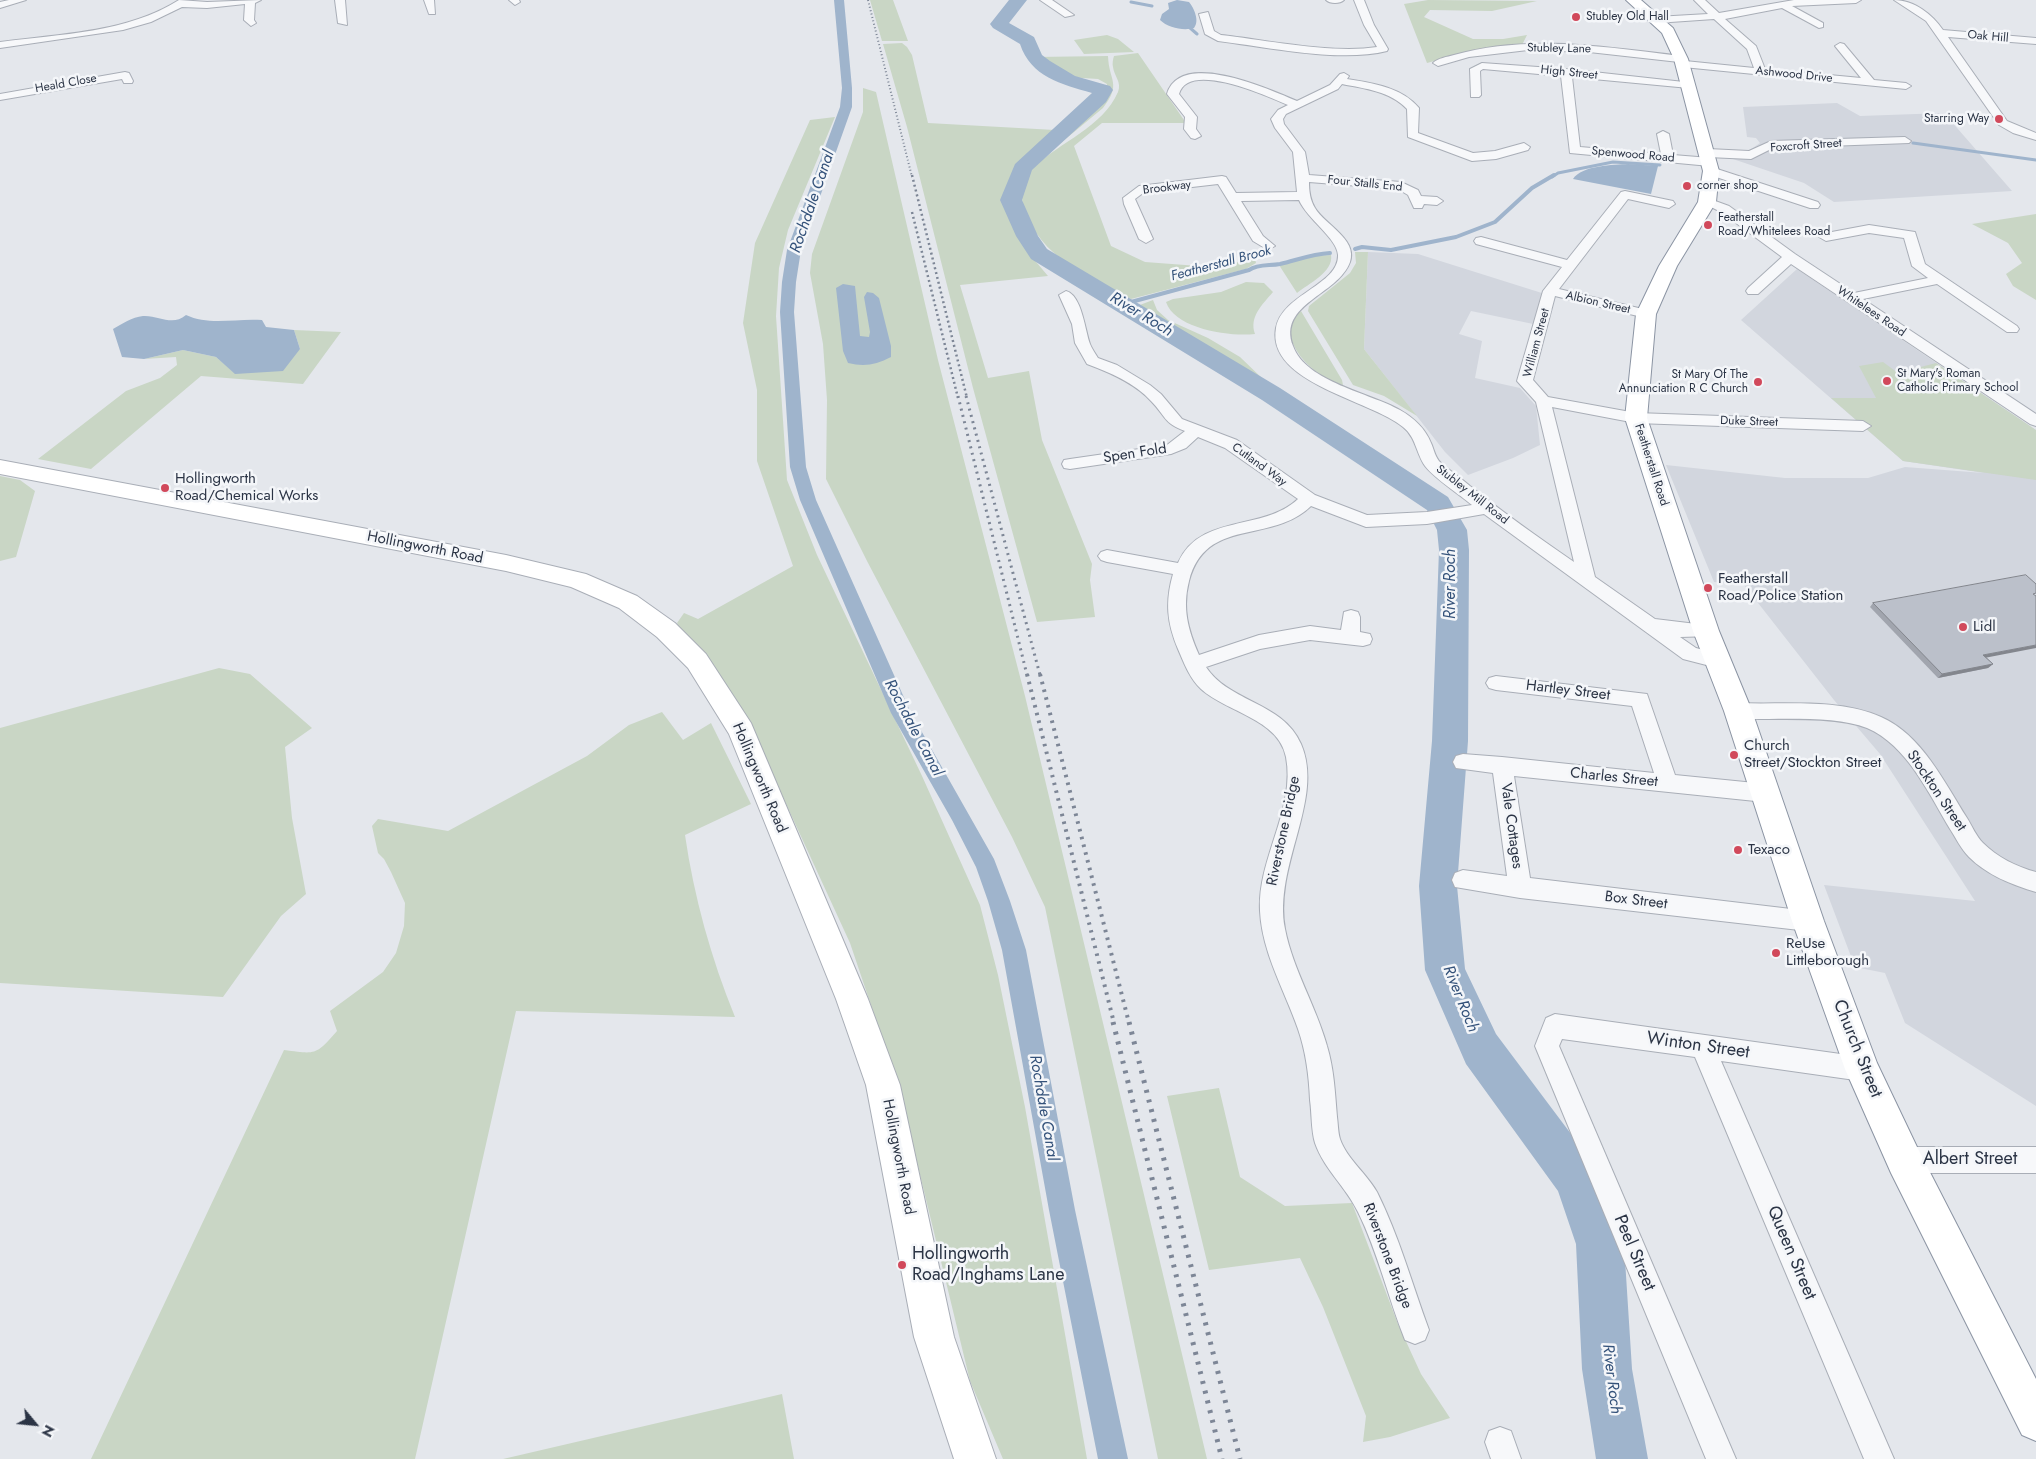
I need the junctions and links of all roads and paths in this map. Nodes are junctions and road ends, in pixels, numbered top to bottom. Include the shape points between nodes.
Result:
1 (21, 0) edge
2 (253, 0) edge
3 (340, 0) edge
4 (429, 0) edge
5 (1045, 0) edge
6 (1331, 0) edge
7 (1339, 0) edge
8 (1359, 0) edge
9 (1633, 0) edge
10 (1699, 0) edge
11 (1759, 0) edge
12 (1856, 0) edge
13 (1899, 0) edge
14 (183, 2) edge
15 (0, 5) edge
16 (1783, 5) junction
17 (1772, 7) junction
18 (1203, 10) dead end
19 (432, 12) dead end
20 (1069, 15) dead end
21 (1719, 17) junction
22 (1656, 20) junction
23 (252, 23) dead end
24 (343, 24) dead end
25 (1819, 25) dead end
26 (1940, 33) junction
27 (2036, 41) edge
28 (0, 45) edge
29 (1840, 46) dead end
30 (1382, 49) junction
31 (1393, 57) dead end
32 (1682, 62) junction
33 (1438, 63) dead end
34 (1566, 72) junction
35 (1761, 72) junction
36 (1169, 75) dead end
37 (1181, 79) junction
38 (128, 82) dead end
39 (1871, 83) junction
40 (1689, 84) junction
41 (1906, 86) dead end
42 (1476, 95) dead end
43 (0, 96) edge
44 (1297, 105) junction
45 (1663, 134) dead end
46 (1194, 136) dead end
47 (2036, 137) edge
48 (1905, 141) dead end
49 (1516, 147) dead end
50 (1668, 159) junction
51 (1710, 162) junction
52 (1301, 178) junction
53 (1302, 196) junction
54 (1232, 197) junction
55 (1437, 201) dead end
56 (1707, 202) junction
57 (1669, 204) dead end
58 (1814, 205) dead end
59 (1147, 231) dead end
60 (1826, 237) dead end
61 (1481, 241) dead end
62 (1249, 247) dead end
63 (1790, 257) junction
64 (1570, 265) junction
65 (1939, 280) junction
66 (1550, 291) junction
67 (1753, 291) dead end
68 (1850, 298) junction
69 (1074, 301) dead end
70 (1646, 314) junction
71 (2012, 329) dead end
72 (1543, 401) junction
73 (1636, 418) junction
74 (2036, 422) edge
75 (1863, 426) dead end
76 (1195, 431) junction
77 (1070, 464) dead end
78 (0, 467) edge
79 (1309, 499) junction
80 (1486, 508) junction
81 (1107, 556) dead end
82 (1183, 570) junction
83 (1588, 580) junction
84 (1351, 617) dead end
85 (1651, 626) junction
86 (1712, 646) junction
87 (1194, 664) junction
88 (1496, 683) dead end
89 (1738, 711) junction
90 (1464, 762) dead end
91 (1502, 765) junction
92 (1668, 784) junction
93 (1765, 793) junction
94 (1463, 880) dead end
95 (2036, 882) edge
96 (1520, 888) junction
97 (1808, 921) junction
98 (1547, 1046) joint
99 (1703, 1047) junction
100 (1862, 1069) junction
101 (1904, 1160) junction
102 (2036, 1160) edge
103 (1415, 1330) dead end
104 (2036, 1421) edge
105 (975, 1459) edge
106 (1721, 1459) edge
107 (1879, 1459) edge

1 - 15 street
2 - 14 street via 207,5
2 - 23 street
3 - 24 street
4 - 19 street
5 - 20 street
6 - 7 street
8 - 30 street
9 - 22 main road, Featherstall Road
10 - 21 street
11 - 17 street
12 - 16 street
13 - 26 street via 1930,19
14 - 28 street via 155,18 125,26
16 - 17 street
16 - 25 street
17 - 21 street
18 - 30 street via 1209,32 1218,38 1323,50 1365,52
21 - 22 street
21 - 35 street via 1752,48
22 - 32 main road, Featherstall Road via 1668,31
26 - 27 street, Oak Hill
26 - 47 street via 2003,123
29 - 39 street
30 - 31 street
32 - 33 street, Stubley Lane via 1580,48 1535,47 1481,51
32 - 35 street, Ashwood Drive
32 - 40 main road, Featherstall Road
34 - 40 street, High Street
34 - 42 street, High Street via 1482,66 1475,69
34 - 50 street, Spenwood Road via 1574,150
35 - 39 street, Ashwood Drive
36 - 37 street
37 - 44 street via 1210,77 1237,80
37 - 46 street via 1174,85 1173,94 1191,117 1190,129
38 - 43 street, Heald Close via 125,75
39 - 41 street, Ashwood Drive
40 - 51 main road, Featherstall Road
44 - 49 street, Stubley Mill Road via 1334,87 1342,78 1407,102 1413,108 1406,136 1471,160
44 - 52 street, Stubley Mill Road via 1282,112 1277,119 1300,154
45 - 50 street
48 - 51 street, Foxcroft Street via 1771,146 1751,154
50 - 51 street, Spenwood Road
51 - 56 main road, Featherstall Road
51 - 58 street
52 - 53 street, Stubley Mill Road
52 - 55 street, Four Stalls End via 1401,186 1414,193 1418,202
53 - 54 street
53 - 80 street, Stubley Mill Road via 1313,215 1341,244 1345,255 1339,270 1286,316 1283,329 1290,354 1321,382 1386,408 1401,418 1419,434 1432,464
54 - 59 street, Brookway via 1218,175 1139,190 1124,197
54 - 62 street, Brookway via 1266,245
56 - 63 street, Whitelees Road via 1725,209
56 - 70 main road, Featherstall Road via 1668,266
57 - 64 street, William Street via 1625,195
60 - 65 street via 1869,229 1910,235 1919,266
61 - 64 street
63 - 67 street
63 - 68 street, Whitelees Road
64 - 66 street, William Street
65 - 68 street
65 - 71 street
66 - 70 street, Albion Street
66 - 72 street, William Street via 1525,381
68 - 74 street, Whitelees Road
69 - 76 street, Cutland Way via 1085,365 1112,368 1156,397 1176,422
70 - 73 main road, Featherstall Road
72 - 73 street, Duke Street
72 - 83 street, William Street
73 - 75 street, Duke Street
73 - 86 main road, Featherstall Road
76 - 77 street, Spen Fold via 1170,449 1087,457
76 - 79 street, Cutland Way via 1231,444
78 - 105 main road, Hollingworth Road via 576,580 628,602 666,630 697,661 741,731 852,999 883,1086 934,1337
79 - 80 street, Cutland Way via 1366,521 1427,518
79 - 82 street, Riverstone Bridge via 1285,517 1227,530 1207,540 1193,552
80 - 83 street, Stubley Mill Road
81 - 82 street
82 - 87 street, Riverstone Bridge via 1175,608 1176,624
83 - 85 street, Stubley Mill Road
84 - 87 street via 1356,638 1310,633 1259,642
85 - 86 street via 1684,631
85 - 86 street, Stubley Mill Road via 1690,654
86 - 89 main road, Church Street
87 - 103 street, Riverstone Bridge via 1206,682 1220,693 1278,726 1295,754 1298,766 1295,791 1271,891 1275,935 1316,1047 1328,1143 1368,1202
88 - 92 street, Hartley Street via 1640,700
89 - 93 main road, Church Street
89 - 95 street, Stockton Street via 1851,716 1874,723 1897,736 1976,849 1998,866
90 - 91 street, Charles Street
91 - 92 street, Charles Street
91 - 96 street, Vale Cottages
92 - 93 street, Charles Street
93 - 97 main road, Church Street
94 - 96 street, Box Street
96 - 97 street, Box Street
97 - 100 main road, Church Street
98 - 99 street, Winton Street via 1555,1026
98 - 106 street, Peel Street
99 - 100 street, Winton Street
99 - 107 street, Queen Street
100 - 101 main road, Church Street
101 - 102 street, Albert Street
101 - 104 main road, Church Street

